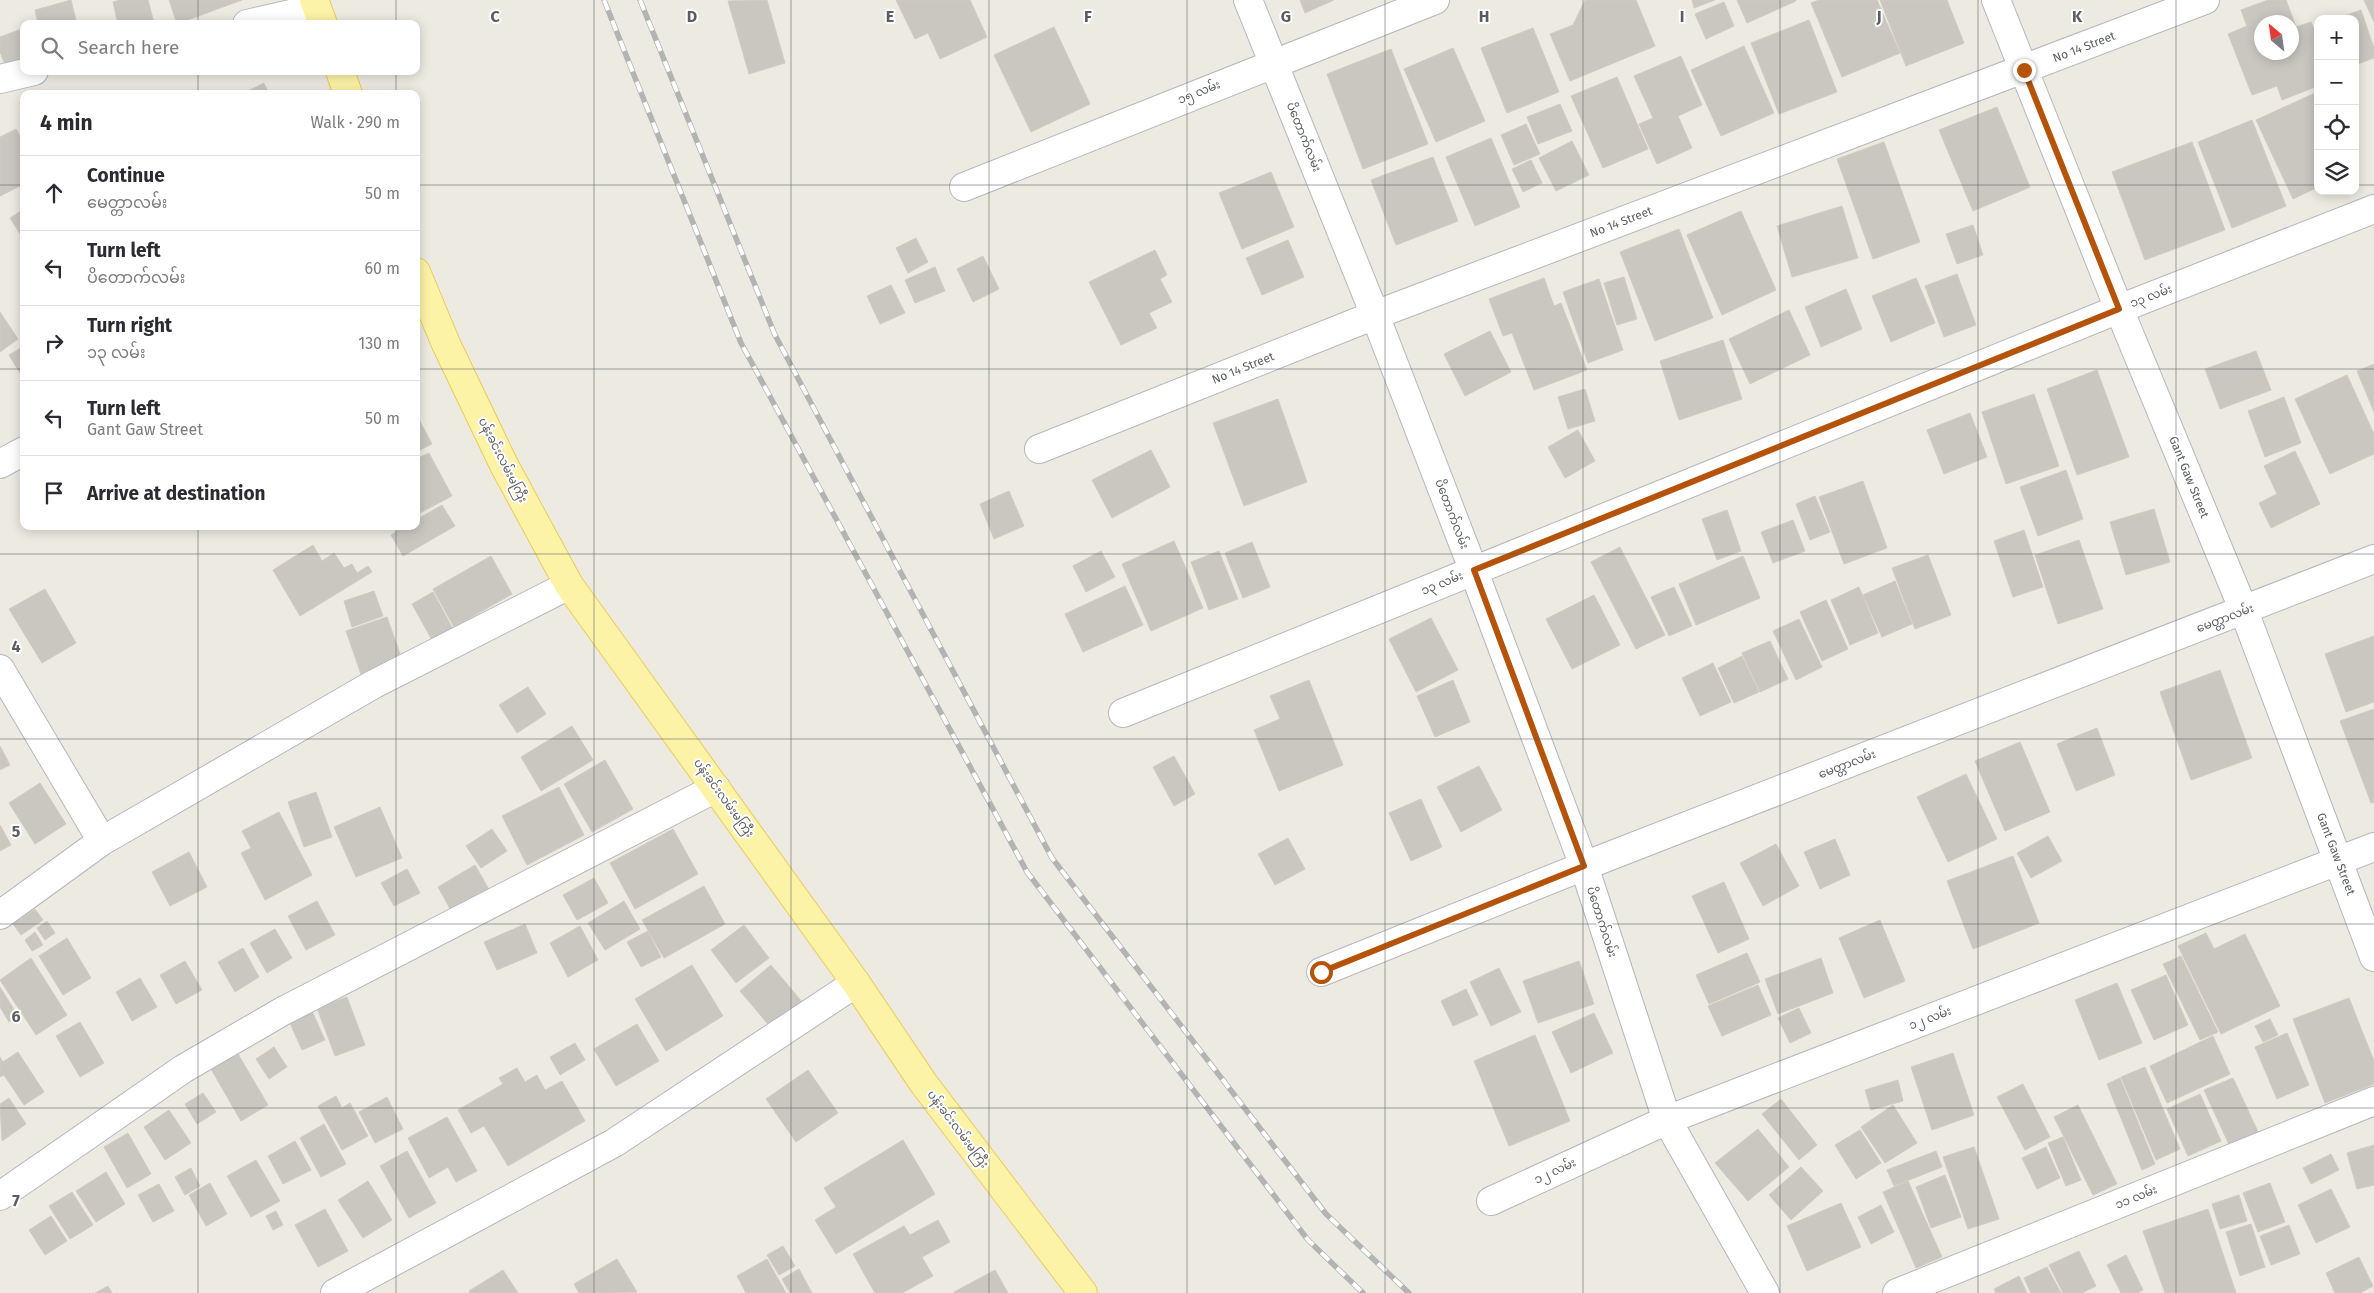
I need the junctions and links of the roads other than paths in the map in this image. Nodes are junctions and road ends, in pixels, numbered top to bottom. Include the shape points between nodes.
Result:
1 (1248, 0) edge
2 (1435, 0) edge
3 (1996, 0) edge
4 (2205, 0) edge
5 (318, 11) edge
6 (269, 20) edge
7 (1274, 62) junction
8 (2024, 70) junction
9 (20, 74) edge
10 (341, 75) edge
11 (0, 79) edge
12 (347, 90) edge
13 (964, 187) dead end
14 (2374, 209) edge
15 (420, 282) edge
16 (2119, 309) junction
17 (1375, 315) junction
18 (1038, 449) dead end
19 (20, 454) edge
20 (0, 464) edge
21 (2374, 559) edge
22 (1474, 570) junction
23 (569, 585) junction
24 (2244, 611) junction
25 (0, 669) edge
26 (1123, 713) dead end
27 (716, 788) junction
28 (102, 841) junction
29 (2374, 847) edge
30 (2338, 861) junction
31 (1584, 866) junction
32 (0, 915) edge
33 (2374, 957) edge
34 (1321, 972) dead end
35 (856, 983) junction
36 (2374, 1101) edge
37 (1667, 1120) junction
38 (0, 1196) edge
39 (1491, 1201) dead end
40 (335, 1293) edge
41 (1083, 1293) edge
42 (1765, 1293) edge
43 (1897, 1293) edge

1 - 7 street, ပိတောက်လမ်း
2 - 7 street, ၁၅ လမ်း
3 - 8 street, Gant Gaw Street
4 - 8 street, No 14 Street
5 - 6 street
7 - 13 street, ၁၅ လမ်း
7 - 17 street, ပိတောက်လမ်း
8 - 16 street, Gant Gaw Street
8 - 17 street, No 14 Street
9 - 11 street
10 - 12 main road
14 - 16 street, ၁၃ လမ်း
15 - 23 main road, ပန်းခင်းလမ်းမကြီး via 504,466
16 - 22 street, ၁၃ လမ်း
16 - 24 street, Gant Gaw Street
17 - 18 street, No 14 Street
17 - 22 street, ပိတောက်လမ်း
19 - 20 street
21 - 24 street, မေတ္တာလမ်း
22 - 26 street, ၁၃ လမ်း
22 - 31 street, ပိတောက်လမ်း
23 - 27 main road, ပန်းခင်းလမ်းမကြီး
23 - 28 street via 374,684
24 - 30 street, Gant Gaw Street
24 - 31 street, မေတ္တာလမ်း
25 - 28 street
27 - 35 main road, ပန်းခင်းလမ်းမကြီး
27 - 38 street via 266,1021 183,1069
28 - 32 street
29 - 30 street, ၁၂ လမ်း
30 - 33 street, Gant Gaw Street
30 - 37 street, ၁၂ လမ်း
31 - 34 street, မေတ္တာလမ်း
31 - 37 street, ပိတောက်လမ်း
35 - 40 street via 614,1143
35 - 41 main road, ပန်းခင်းလမ်းမကြီး via 924,1084
36 - 43 street, ၁၁ လမ်း
37 - 39 street, ၁၂ လမ်း
37 - 42 street, ပိတောက်လမ်း

